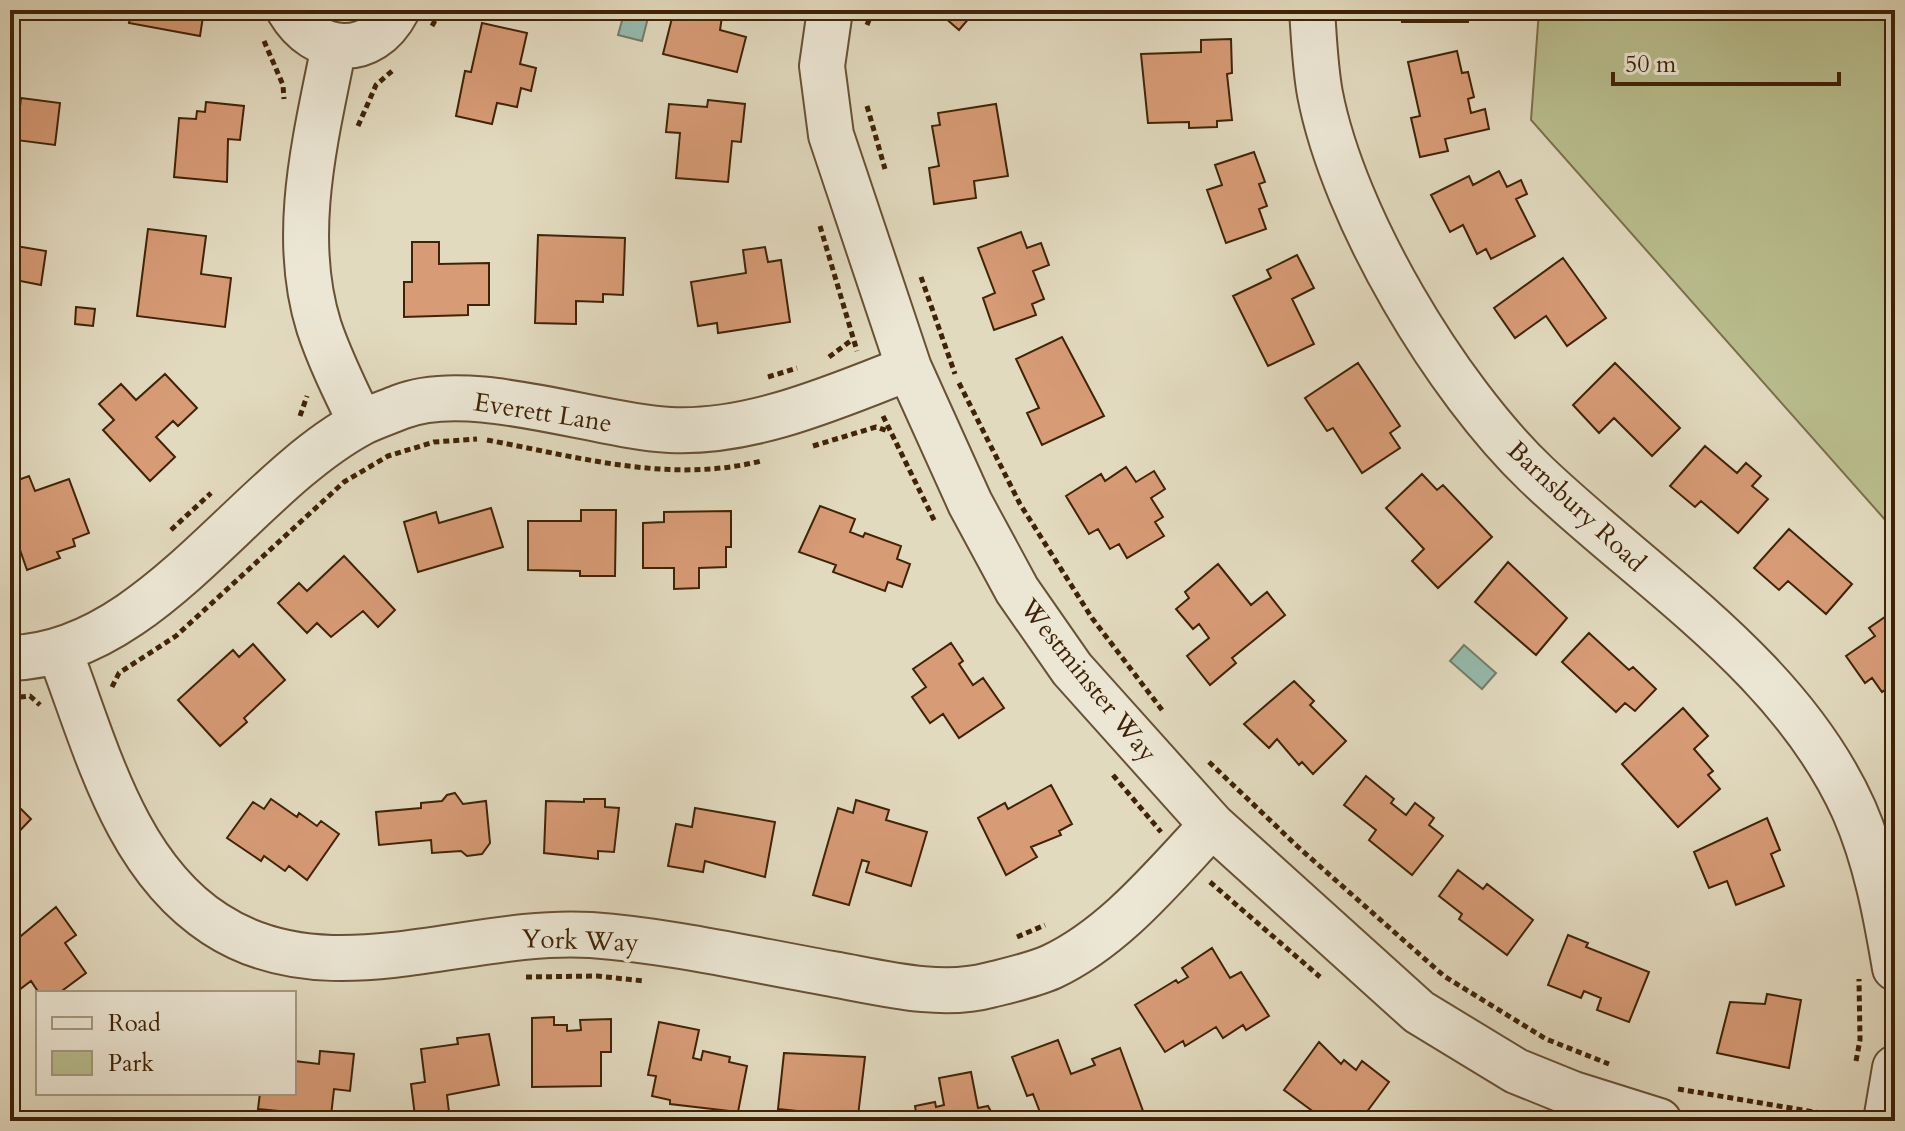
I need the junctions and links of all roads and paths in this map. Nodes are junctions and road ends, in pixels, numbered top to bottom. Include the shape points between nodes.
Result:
1 (289, 10) edge
2 (441, 10) edge
3 (873, 10) edge
4 (1312, 10) edge
5 (413, 21) edge
6 (847, 21) edge
7 (334, 46) junction
8 (401, 64) dead end
9 (866, 96) dead end
10 (356, 139) dead end
11 (888, 184) dead end
12 (919, 272) dead end
13 (853, 339) dead end
14 (827, 359) dead end
15 (799, 367) dead end
16 (909, 368) junction
17 (757, 380) dead end
18 (354, 408) junction
19 (292, 423) dead end
20 (889, 431) dead end
21 (799, 450) dead end
22 (773, 458) dead end
23 (219, 485) dead end
24 (164, 536) dead end
25 (59, 650) junction
26 (10, 658) edge
27 (87, 697) junction
28 (1164, 712) dead end
29 (1202, 756) dead end
30 (1212, 825) junction
31 (1157, 828) dead end
32 (1148, 839) dead end
33 (1055, 921) dead end
34 (1013, 938) dead end
35 (1895, 968) edge
36 (1616, 1066) dead end
37 (1895, 1068) edge
38 (1665, 1104) edge
39 (1872, 1120) edge

1 - 7 street via 308,33
2 - 5 path
3 - 6 path
4 - 35 street, Barnsbury Road via 1320,95 1345,176 1426,338 1478,409 1535,473 1773,687 1824,756 1854,810 1882,892
5 - 7 street via 385,28 352,46
6 - 16 street, Westminster Way via 822,66 831,135
7 - 18 street via 308,178 306,248 318,325
8 - 10 path via 376,85
9 - 11 path
12 - 28 path via 955,374 1020,504 1092,618
13 - 14 path
15 - 17 path
16 - 18 street, Everett Lane via 771,417 719,428 672,430 457,399
16 - 30 street, Westminster Way via 970,503 1017,590 1072,669
18 - 19 path via 306,401 304,412
18 - 25 street, Everett Lane via 307,461 136,611
20 - 21 path via 876,427
22 - 27 path via 722,471 651,471 481,439 434,442 388,456 344,482 176,636
23 - 24 path
25 - 26 street, Everett Lane
25 - 27 street, York Way
27 - 30 street, York Way via 127,822 151,864 215,925 252,943 298,955 358,958 536,934 591,935 880,983 934,990 986,987 1051,967 1121,920
29 - 36 path via 1444,976 1546,1039
30 - 38 street, Westminster Way via 1419,1012 1516,1071 1573,1094
31 - 32 path
33 - 34 path
37 - 39 street
38 - 39 path

